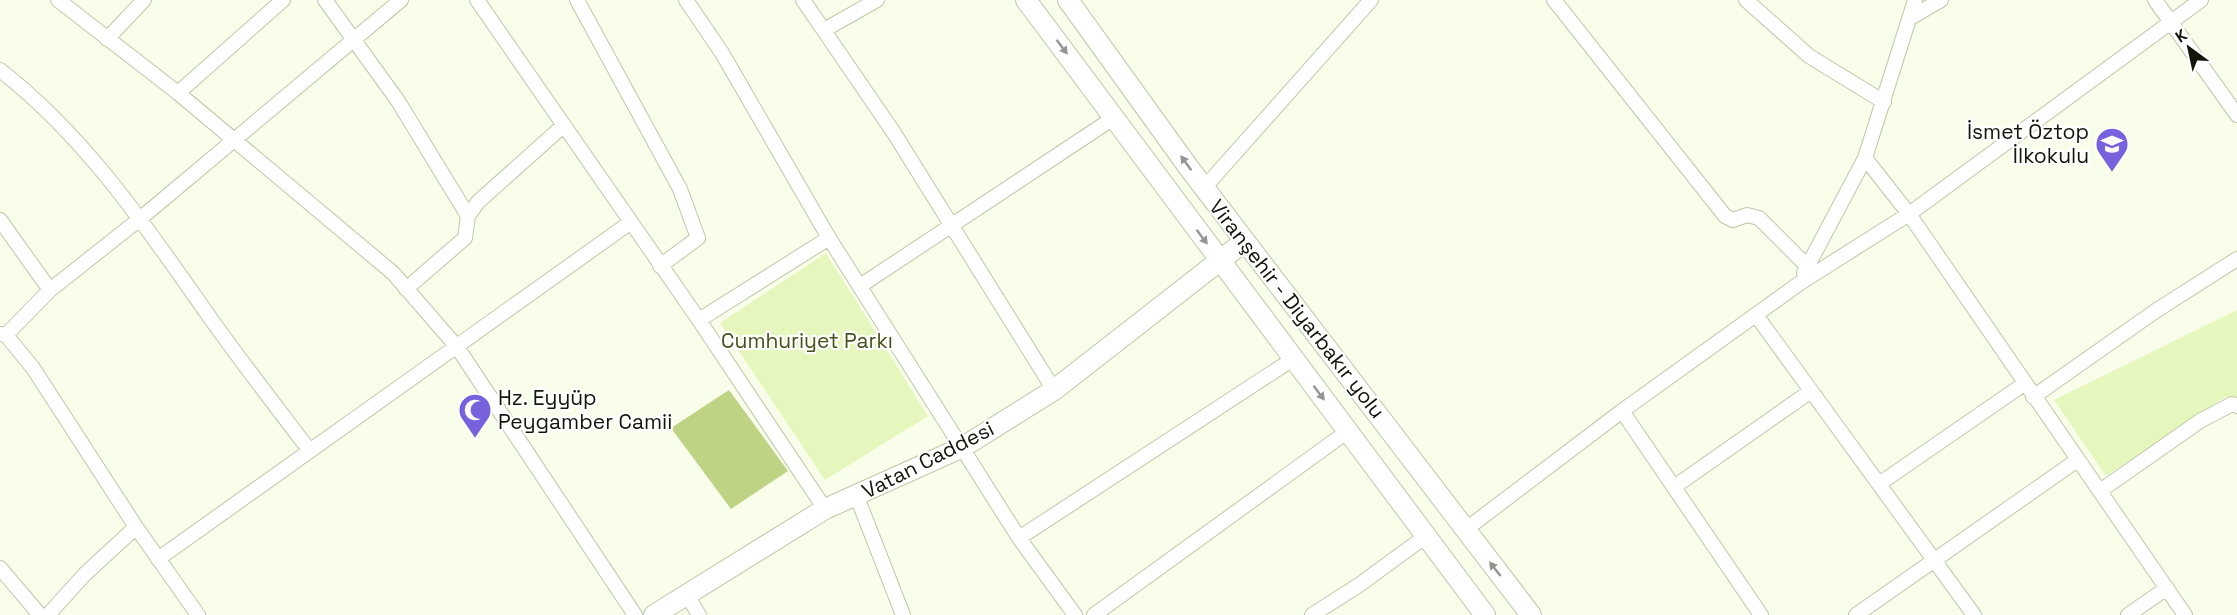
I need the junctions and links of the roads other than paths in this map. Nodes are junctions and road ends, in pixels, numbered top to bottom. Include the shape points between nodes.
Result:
1 (58, 0) edge
2 (144, 0) edge
3 (283, 0) edge
4 (325, 0) edge
5 (402, 0) edge
6 (477, 0) edge
7 (577, 0) edge
8 (686, 0) edge
9 (803, 0) edge
10 (877, 0) edge
11 (1026, 0) edge
12 (1068, 0) edge
13 (1371, 0) edge
14 (1554, 0) edge
15 (1746, 0) edge
16 (1915, 0) edge
17 (1941, 0) edge
18 (2155, 0) edge
19 (2201, 0) edge
20 (1910, 18) junction
21 (2172, 22) junction
22 (824, 30) junction
23 (107, 39) junction
24 (354, 40) junction
25 (0, 70) edge
26 (178, 93) junction
27 (1884, 102) junction
28 (2237, 115) edge
29 (1115, 117) junction
30 (564, 126) junction
31 (232, 139) junction
32 (1865, 158) junction
33 (1204, 188) junction
34 (1909, 214) junction
35 (468, 216) junction
36 (141, 218) junction
37 (0, 220) edge
38 (631, 222) junction
39 (953, 226) junction
40 (830, 238) junction
41 (1245, 241) junction
42 (2237, 259) edge
43 (1220, 261) junction
44 (660, 266) junction
45 (1807, 266) junction
46 (1800, 283) junction
47 (860, 286) junction
48 (406, 289) junction
49 (50, 290) junction
50 (1756, 315) junction
51 (699, 320) junction
52 (3, 334) edge
53 (456, 347) junction
54 (1293, 359) junction
55 (2024, 384) junction
56 (1054, 390) junction
57 (1811, 391) junction
58 (2033, 397) junction
59 (2237, 406) edge
60 (1622, 411) junction
61 (1348, 431) junction
62 (963, 447) junction
63 (310, 451) junction
64 (2076, 461) junction
65 (1879, 484) junction
66 (1674, 487) junction
67 (2100, 491) junction
68 (857, 497) junction
69 (825, 509) junction
70 (136, 527) junction
71 (1465, 530) junction
72 (1426, 536) junction
73 (1019, 538) junction
74 (158, 559) junction
75 (1935, 560) junction
76 (0, 568) edge
77 (2167, 588) junction
78 (687, 595) junction
79 (40, 615) edge
80 (48, 615) edge
81 (198, 615) edge
82 (635, 615) edge
83 (654, 615) edge
84 (699, 615) edge
85 (903, 615) edge
86 (1075, 615) edge
87 (1094, 615) edge
88 (1312, 615) edge
89 (1485, 615) edge
90 (1531, 615) edge
91 (1761, 615) edge
92 (1856, 615) edge
93 (1974, 615) edge
94 (2128, 615) edge
95 (2185, 615) edge

1 - 23 street
2 - 23 street
3 - 26 street
4 - 24 street
5 - 24 street
6 - 30 street
7 - 44 street via 680,189 698,238
8 - 40 street via 722,53
9 - 22 street
10 - 22 street
11 -> 29 main road, Viranşehir - Diyarbakır yolu
33 -> 12 main road, Viranşehir - Diyarbakır yolu
13 - 33 street
14 - 45 street via 1725,216 1733,220 1747,215 1759,218
15 - 27 street via 1809,56
16 - 20 street
17 - 20 street
18 - 21 street
19 - 21 street
20 - 27 street
21 - 28 street
21 - 34 street
22 - 39 street
23 - 26 street
24 - 31 street
24 - 35 street via 398,101
25 - 36 street via 55,117
26 - 31 street
27 - 32 street
29 - 39 street
29 -> 43 main road, Viranşehir - Diyarbakır yolu
30 - 35 street via 478,202
30 - 38 street
31 - 36 street
31 - 48 street via 393,273
32 - 34 street
32 - 45 street
33 - 41 main road, Viranşehir - Diyarbakır yolu
34 - 46 street
34 - 55 street
35 - 48 street via 465,238
36 - 49 street
36 - 63 street
37 - 49 street
38 - 44 street
38 - 53 street
39 - 47 street
39 - 56 street
40 - 47 street
40 - 51 street
41 - 43 main road, Vatan Caddesi
41 - 71 main road, Viranşehir - Diyarbakır yolu
42 - 58 street
43 - 54 main road, Viranşehir - Diyarbakır yolu
43 - 56 main road, Vatan Caddesi
44 - 51 street
45 - 46 street
46 - 50 street
47 - 62 street
48 - 53 street
49 - 52 street
50 - 57 street
50 - 60 street
51 - 69 street
52 - 70 street via 33,368
53 - 63 street
53 - 82 street
54 -> 61 main road, Viranşehir - Diyarbakır yolu
54 - 73 street
55 - 58 street
55 - 65 street
56 - 62 main road, Vatan Caddesi
57 - 65 street
57 - 66 street
58 - 64 street
59 - 67 street via 2232,404 2200,420
60 - 66 street
60 - 71 street
61 - 72 main road, Viranşehir - Diyarbakır yolu
61 - 87 street
62 - 68 main road, Vatan Caddesi
62 - 73 street
63 - 74 street
64 - 67 street
64 - 75 street
65 - 75 street
66 - 91 street
67 - 77 street
68 - 69 main road, Vatan Caddesi
68 - 85 street
69 - 78 main road, Vatan Caddesi
70 - 74 street
70 - 80 street
90 -> 71 main road, Viranşehir - Diyarbakır yolu
72 - 88 street
72 - 89 main road, Viranşehir - Diyarbakır yolu
73 - 86 street
74 - 81 street
75 - 92 street
75 - 93 street
76 - 79 street
77 - 94 street
77 - 95 street
78 - 83 main road, Vatan Caddesi
78 - 84 street

